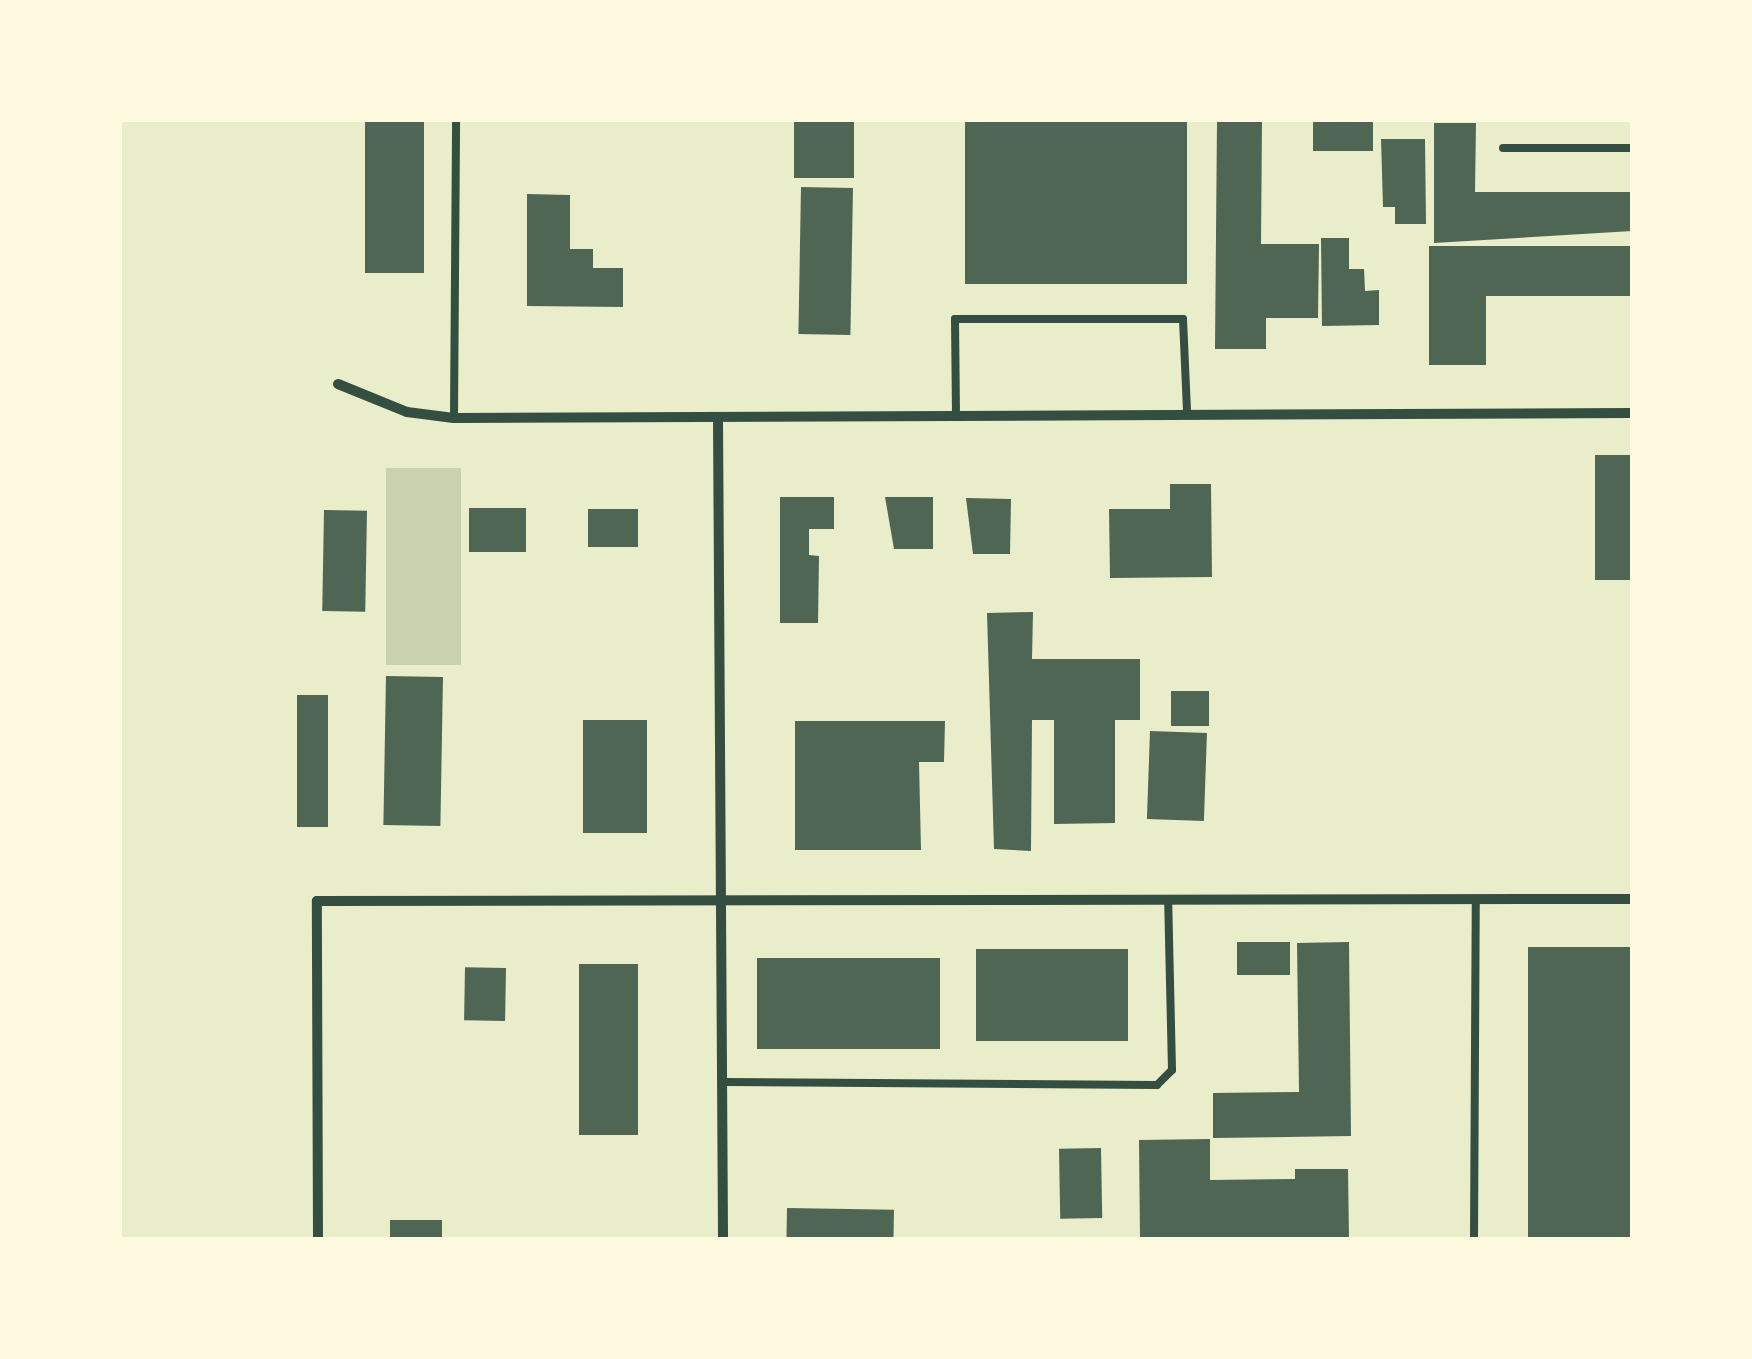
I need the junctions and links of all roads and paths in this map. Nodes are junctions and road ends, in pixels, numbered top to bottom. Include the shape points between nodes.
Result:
1 (456, 120) edge
2 (1503, 148) dead end
3 (1632, 148) edge
4 (338, 384) dead end
5 (1187, 412) junction
6 (1632, 414) edge
7 (956, 415) junction
8 (454, 418) junction
9 (718, 418) junction
10 (1168, 898) junction
11 (1632, 899) edge
12 (1476, 900) junction
13 (724, 901) junction
14 (724, 1082) junction
15 (318, 1239) edge
16 (724, 1239) edge
17 (1474, 1239) edge

1 - 8 lane
2 - 3 lane
4 - 8 street via 407,412
5 - 6 street
5 - 7 street
5 - 7 lane via 1183,319 955,320
7 - 9 street
8 - 9 street
9 - 13 street
10 - 12 street
10 - 13 street
10 - 14 lane via 1172,1070 1156,1085
11 - 12 street
12 - 17 lane
13 - 14 street
13 - 15 street via 317,901
14 - 16 street

